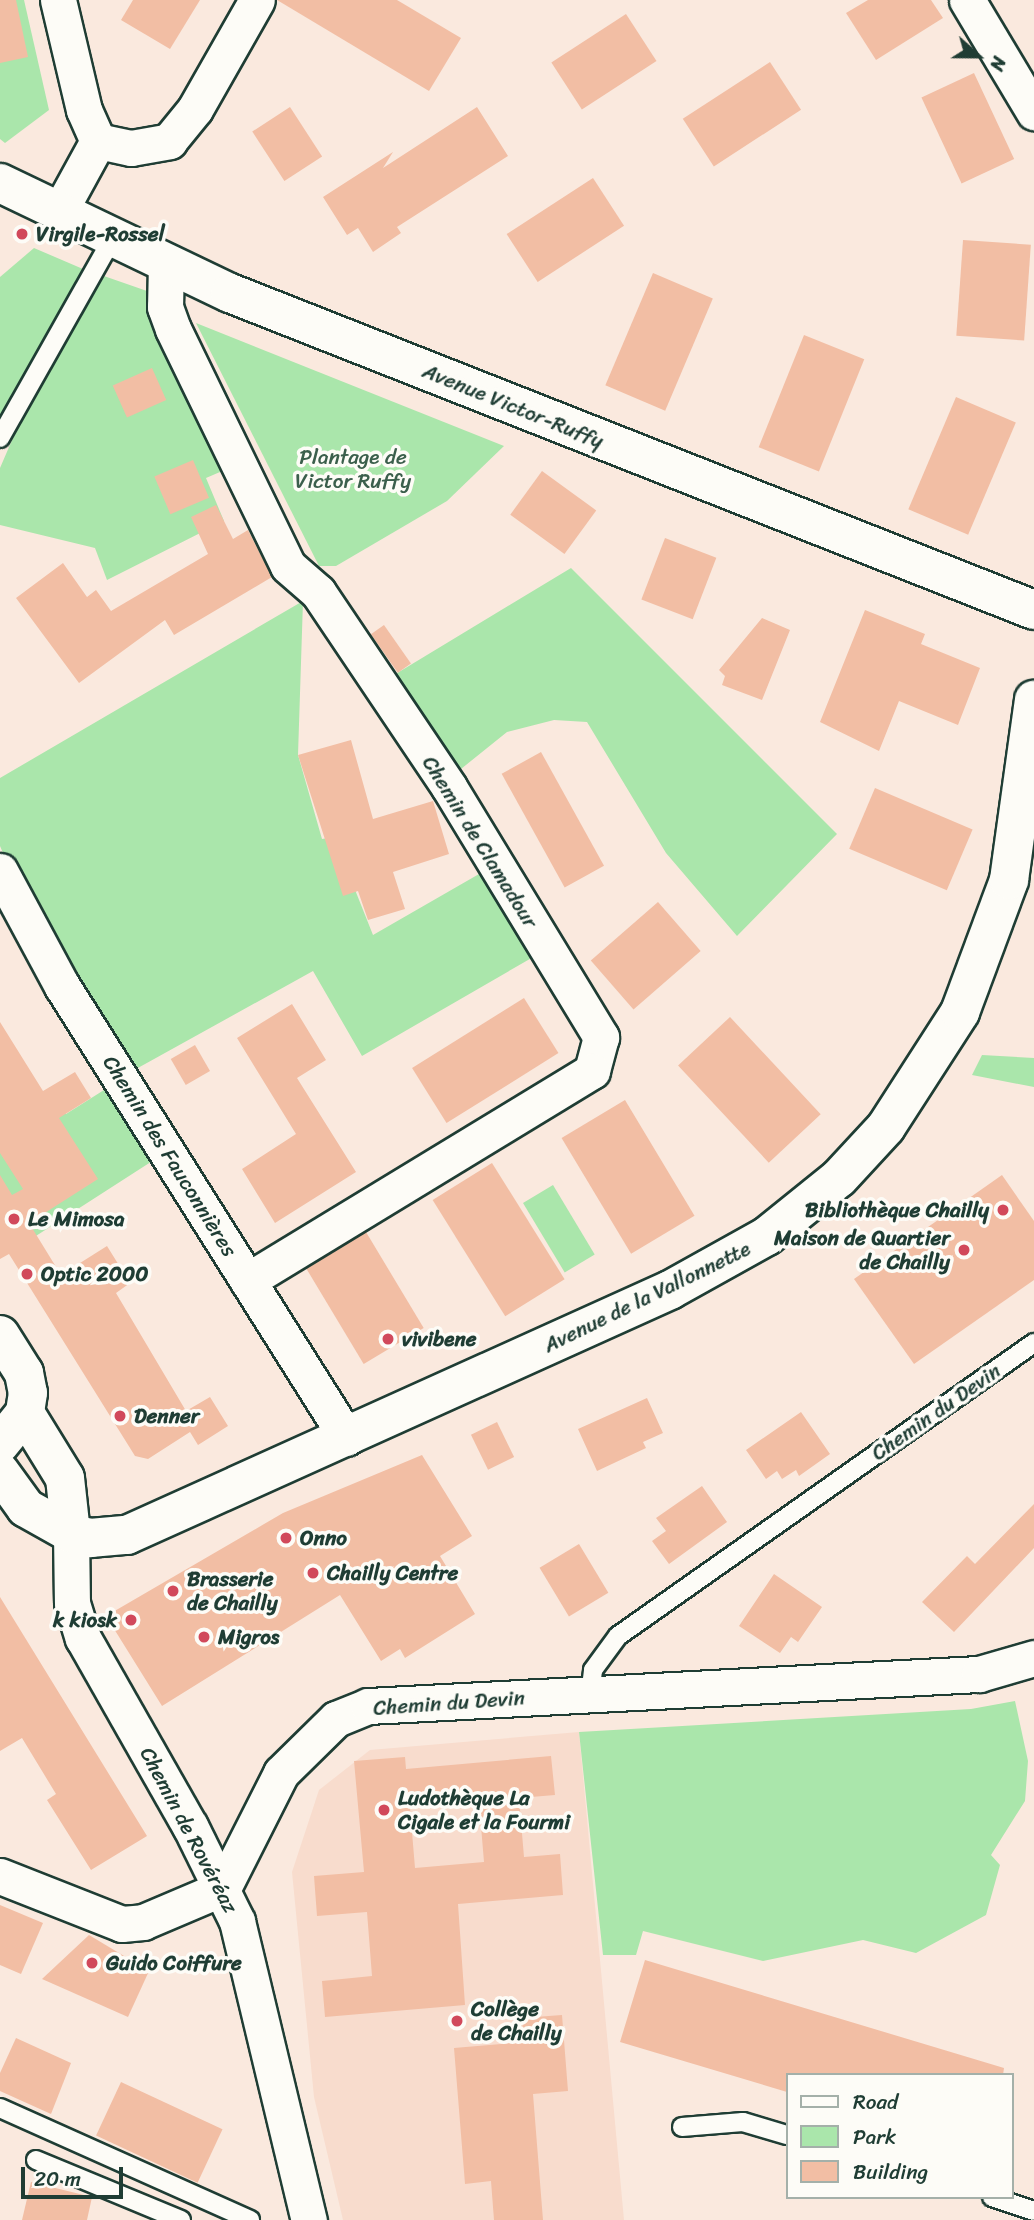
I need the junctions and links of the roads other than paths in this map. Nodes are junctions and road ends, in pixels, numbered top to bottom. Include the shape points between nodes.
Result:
1 (58, 0) edge
2 (257, 0) edge
3 (967, 0) edge
4 (1034, 112) edge
5 (98, 141) junction
6 (0, 183) edge
7 (58, 215) junction
8 (112, 240) junction
9 (166, 264) junction
10 (0, 438) edge
11 (1034, 610) edge
12 (1034, 700) edge
13 (0, 871) edge
14 (248, 1280) junction
15 (1034, 1343) edge
16 (4, 1347) edge
17 (25, 1413) junction
18 (347, 1438) junction
19 (0, 1444) edge
20 (0, 1472) edge
21 (71, 1532) junction
22 (1028, 1662) edge
23 (590, 1695) junction
24 (0, 1876) edge
25 (223, 1888) junction
26 (0, 2108) edge
27 (682, 2127) dead end
28 (786, 2135) edge
29 (36, 2160) dead end
30 (998, 2199) edge
31 (1034, 2211) edge
32 (181, 2220) edge
33 (250, 2220) edge
34 (309, 2220) edge

1 - 5 street via 84,110
2 - 5 street via 195,109 169,141 131,148
3 - 4 street
5 - 7 street
6 - 7 street, Avenue Victor-Ruffy
7 - 8 street, Avenue Victor-Ruffy
8 - 9 street, Avenue Victor-Ruffy
8 - 10 lane
9 - 11 street, Avenue Victor-Ruffy
9 - 14 street, Chemin de Clamadour via 165,307 173,329 288,566 318,592 449,787 601,1037 592,1071
12 - 18 street, Avenue de la Vallonnette via 1011,868 990,937 945,1040 877,1137 799,1212 725,1261
13 - 14 street, Chemin des Fauconnières via 62,986
14 - 18 street, Chemin des Fauconnières
15 - 23 lane, Chemin du Devin via 618,1636 593,1670
16 - 17 street via 28,1393
17 - 19 street
17 - 21 street, Chemin de Rovéréaz via 65,1478
18 - 21 street, Avenue de la Vallonnette via 127,1535 90,1538
20 - 21 street via 26,1508
21 - 25 street, Chemin de Rovéréaz via 72,1603 83,1639
22 - 23 street, Chemin du Devin via 939,1677
23 - 25 street, Chemin du Devin via 368,1706 336,1719 281,1773
24 - 25 street via 122,1924 143,1922
25 - 34 street, Chemin de Rovéréaz via 249,1957
26 - 33 lane
27 - 28 lane via 743,2122
29 - 32 lane
30 - 31 lane

